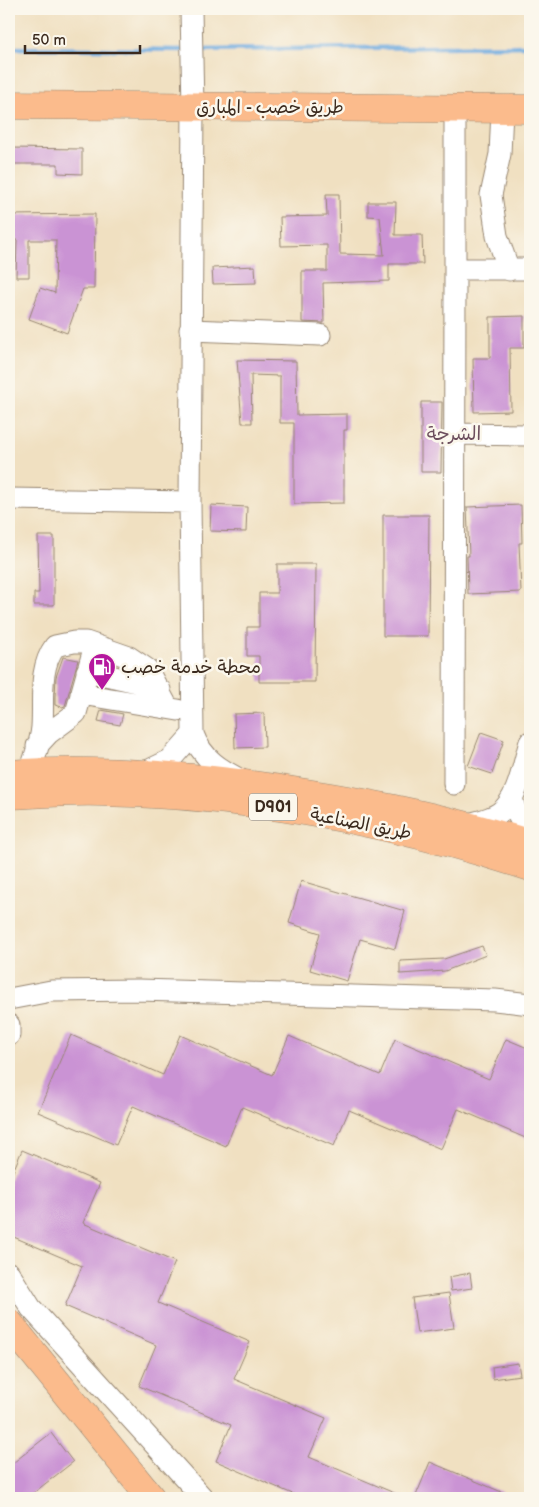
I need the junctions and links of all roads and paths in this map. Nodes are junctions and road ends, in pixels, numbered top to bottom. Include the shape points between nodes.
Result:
1 (191, 11) edge
2 (193, 97) junction
3 (9, 105) edge
4 (455, 108) junction
5 (530, 109) edge
6 (502, 110) junction
7 (455, 269) junction
8 (530, 269) edge
9 (509, 270) junction
10 (190, 330) junction
11 (320, 335) dead end
12 (454, 434) junction
13 (530, 435) edge
14 (9, 499) edge
15 (190, 502) junction
16 (95, 645) junction
17 (88, 671) junction
18 (81, 694) junction
19 (164, 699) junction
20 (193, 713) junction
21 (192, 734) junction
22 (530, 742) edge
23 (37, 746) junction
24 (19, 773) edge
25 (141, 774) junction
26 (248, 783) junction
27 (454, 784) dead end
28 (9, 795) edge
29 (512, 798) junction
30 (469, 824) junction
31 (530, 839) edge
32 (530, 844) edge
33 (530, 867) edge
34 (9, 999) edge
35 (530, 1004) edge
36 (9, 1024) edge
37 (9, 1034) edge
38 (9, 1272) edge
39 (9, 1322) edge
40 (151, 1498) edge
41 (203, 1498) edge

1 - 2 street
2 - 3 main road, طريق خصب - المبارق
2 - 4 main road, طريق خصب - المبارق
2 - 10 street
4 - 6 main road, طريق خصب - المبارق
4 - 7 street
5 - 6 main road, طريق خصب - المبارق
6 - 9 street via 500,154 492,195 497,236
7 - 9 street
7 - 12 street
8 - 9 street
10 - 11 street
10 - 15 street
12 - 13 street
12 - 27 street
14 - 15 street
15 - 20 street
16 - 17 street
16 - 19 street via 119,652 147,670
16 - 23 street via 74,642 55,646 49,654 43,680 42,728
17 - 18 street
17 - 19 street via 146,684
18 - 19 street
18 - 23 street via 76,713 49,732
19 - 20 street
20 - 21 street
21 - 25 street via 170,760
21 - 26 street via 205,757
22 - 29 street
23 - 24 street
24 - 25 main road, طريق الصناعية / D901
25 - 26 main road, طريق الصناعية / D901
26 - 30 main road, طريق الصناعية / D901
28 - 33 main road, طريق الصناعية / D901 via 99,792 254,804 360,821
29 - 30 street via 498,814
29 - 31 street
30 - 32 main road, طريق الصناعية / D901
34 - 35 street via 52,992 139,990 495,1000
36 - 37 street
38 - 41 street via 31,1308
39 - 40 main road

